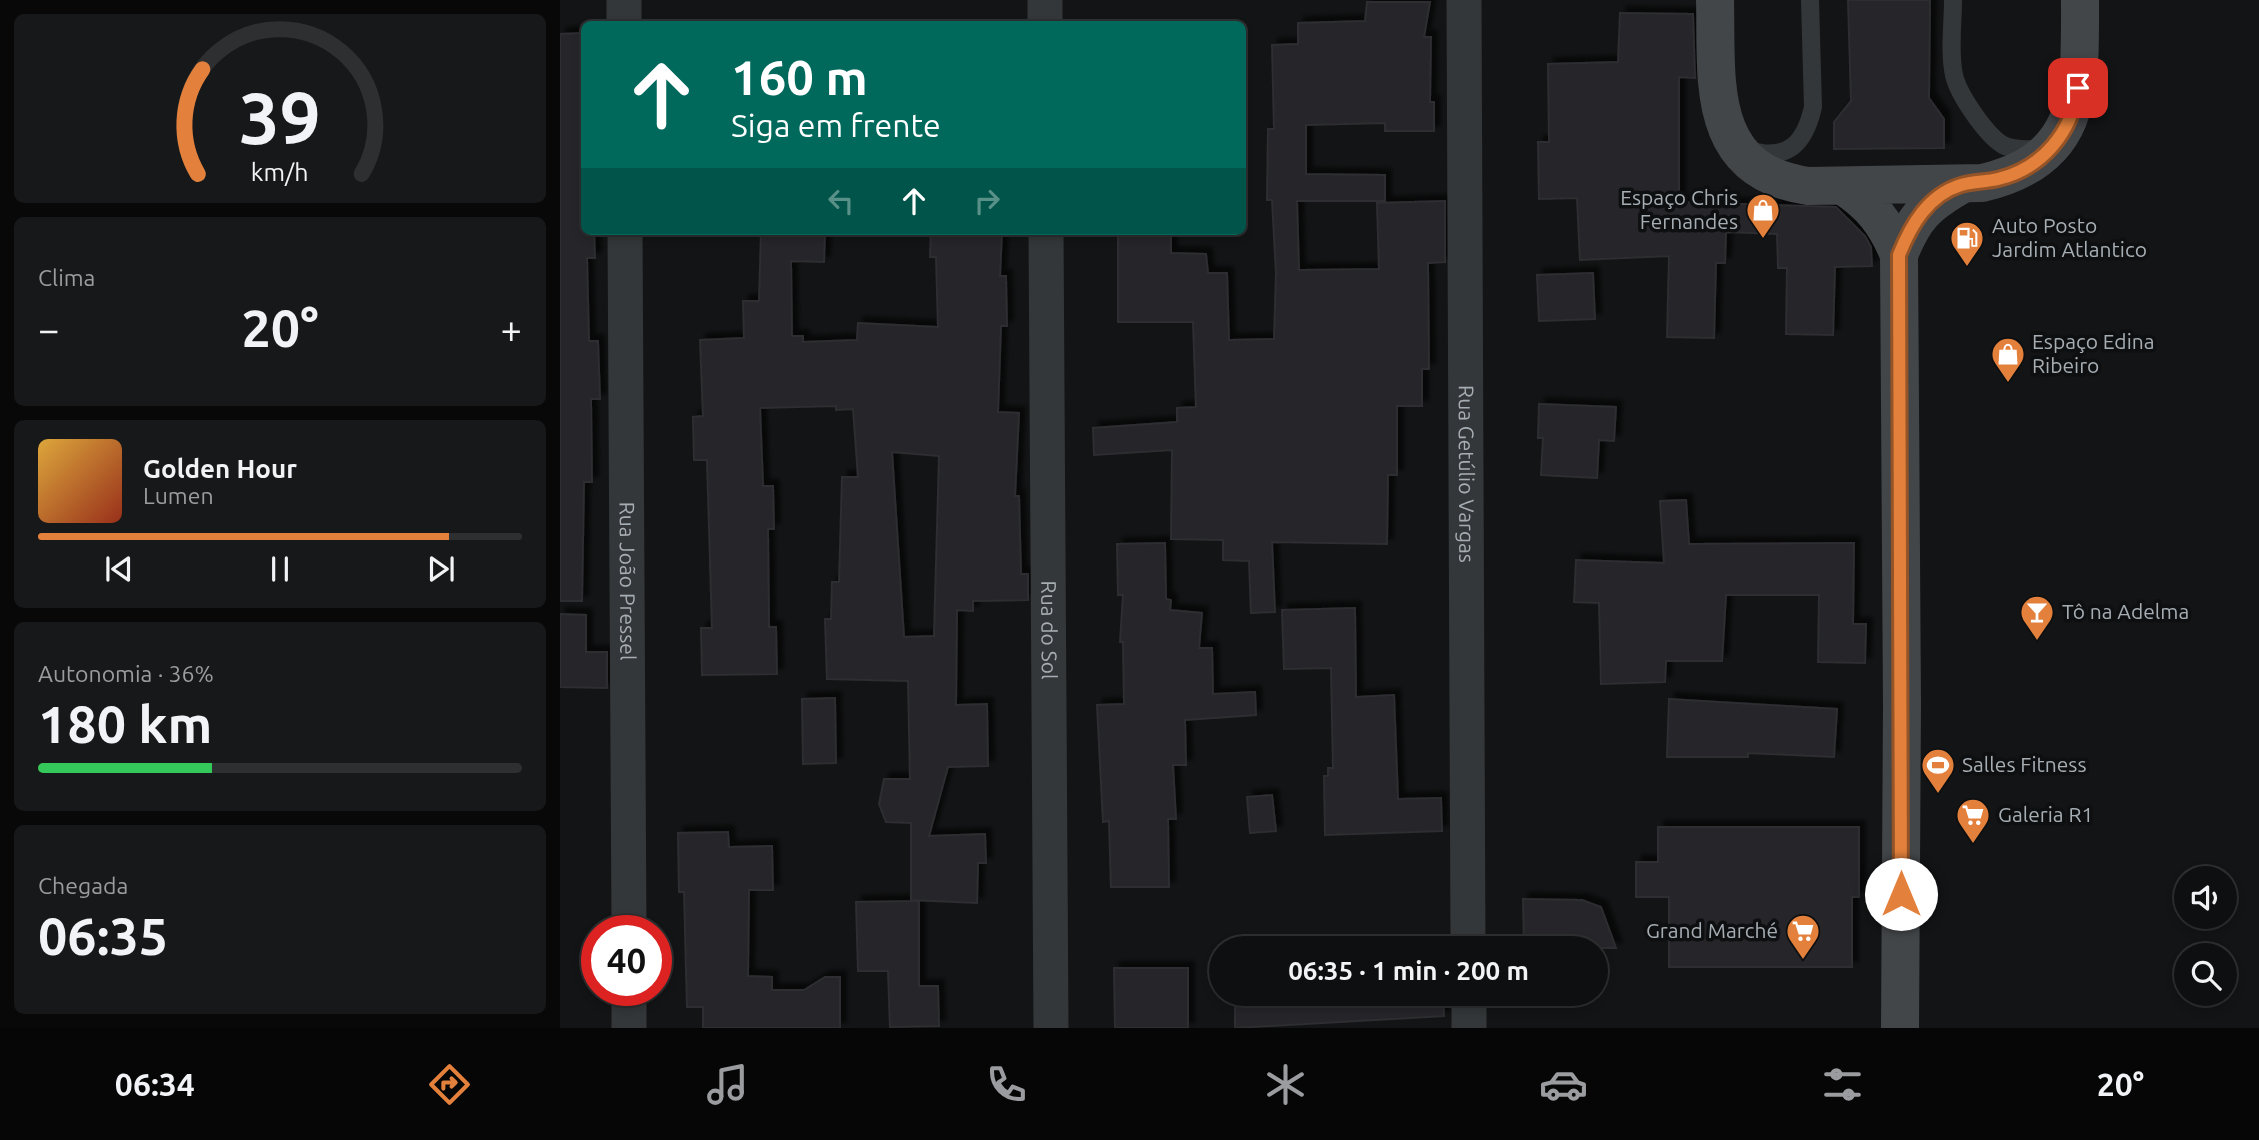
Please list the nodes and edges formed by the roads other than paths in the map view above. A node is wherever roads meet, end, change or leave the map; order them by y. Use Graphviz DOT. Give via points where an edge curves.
graph roads {
  1 [pos="624,0"];
  2 [pos="1045,0"];
  3 [pos="1464,0"];
  4 [pos="1810,0"];
  5 [pos="1953,0"];
  6 [pos="2083,5"];
  7 [pos="1710,6"];
  8 [pos="624,21"];
  9 [pos="1045,21"];
  10 [pos="1736,146"];
  11 [pos="2051,148"];
  12 [pos="1961,185"];
  13 [pos="1843,186"];
  14 [pos="625,235"];
  15 [pos="1046,235"];
  16 [pos="1899,255"];
  17 [pos="629,915"];
  18 [pos="1468,936"];
  19 [pos="629,1006"];
  20 [pos="1469,1006"];
  21 [pos="629,1028"];
  22 [pos="1051,1028"];
  23 [pos="1469,1028"];
  24 [pos="1900,1028"];
  1 -- 8 [label="street"];
  2 -- 9 [label="street"];
  3 -- 18 [label="street, Rua Getúlio Vargas"];
  4 -- 10 [label="lane" via="1813,107 1799,143 1771,153"];
  5 -- 11 [label="lane" via="1954,74 1959,91 2003,145"];
  6 -- 11 [label="street" via="2076,102 2070,121"];
  7 -- 10 [label="street" via="1720,112"];
  10 -- 13 [label="street" via="1774,178 1808,186"];
  11 -- 12 [label="street" via="2037,161 2002,178"];
  12 -- 13 [label="street"];
  12 -- 16 [label="street" via="1920,212"];
  13 -- 16 [label="street" via="1877,212"];
  14 -- 17 [label="street, Rua João Pressel"];
  15 -- 22 [label="street, Rua do Sol"];
  16 -- 24 [label="street"];
  19 -- 21 [label="street"];
  20 -- 23 [label="street"];
}
